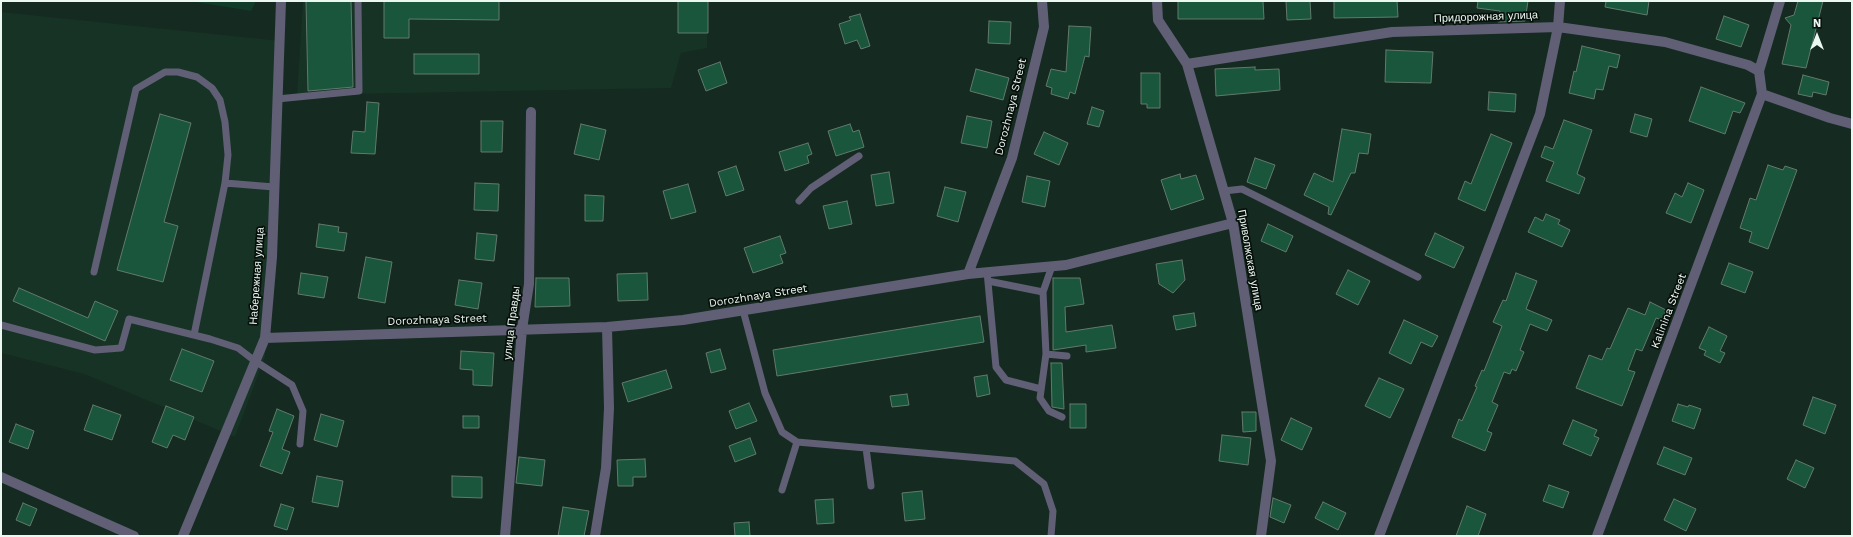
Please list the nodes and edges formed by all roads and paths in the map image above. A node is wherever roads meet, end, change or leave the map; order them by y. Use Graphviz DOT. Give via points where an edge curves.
graph roads {
  1 [pos="281,1"];
  2 [pos="358,1"];
  3 [pos="1042,1"];
  4 [pos="1156,1"];
  5 [pos="1560,1"];
  6 [pos="1780,1"];
  7 [pos="1558,27"];
  8 [pos="1187,64"];
  9 [pos="1759,71"];
  10 [pos="1762,94"];
  11 [pos="277,99"];
  12 [pos="531,112"];
  13 [pos="1852,124"];
  14 [pos="859,156"];
  15 [pos="226,183"];
  16 [pos="274,187"];
  17 [pos="1224,191"];
  18 [pos="799,201"];
  19 [pos="1233,223"];
  20 [pos="1052,266"];
  21 [pos="94,272"];
  22 [pos="968,274"];
  23 [pos="987,277"];
  24 [pos="1418,277"];
  25 [pos="1043,292"];
  26 [pos="744,310"];
  27 [pos="1,325"];
  28 [pos="608,327"];
  29 [pos="522,329"];
  30 [pos="194,335"];
  31 [pos="265,338"];
  32 [pos="1046,354"];
  33 [pos="1068,356"];
  34 [pos="255,361"];
  35 [pos="1041,388"];
  36 [pos="1062,417"];
  37 [pos="797,442"];
  38 [pos="300,444"];
  39 [pos="866,448"];
  40 [pos="1,477"];
  41 [pos="872,486"];
  42 [pos="782,490"];
  43 [pos="134,536"];
  44 [pos="183,536"];
  45 [pos="505,536"];
  46 [pos="595,536"];
  47 [pos="1052,536"];
  48 [pos="1261,536"];
  49 [pos="1380,536"];
  50 [pos="1597,536"];
  1 -- 11 [label="street, Набережная улица"];
  2 -- 11 [label="lane" via="359,91"];
  3 -- 22 [label="street, Dorozhnaya Street" via="1044,27 1012,158"];
  4 -- 8 [label="street, Приволжская улица" via="1158,20"];
  5 -- 7 [label="street"];
  6 -- 9 [label="street"];
  7 -- 8 [label="street, Придорожная улица" via="1392,32"];
  7 -- 9 [label="street, Придорожная улица" via="1665,42 1748,65"];
  7 -- 49 [label="street" via="1540,114"];
  8 -- 17 [label="street, Приволжская улица"];
  9 -- 10 [label="street"];
  10 -- 13 [label="street"];
  10 -- 50 [label="street, Kalinina Street"];
  11 -- 16 [label="street, Набережная улица"];
  12 -- 29 [label="street, улица Правды" via="529,284"];
  14 -- 18 [label="lane" via="811,188"];
  15 -- 16 [label="lane"];
  15 -- 21 [label="lane" via="226,122 220,100 212,88 197,77 178,72 165,72 136,89"];
  15 -- 30 [label="lane"];
  16 -- 31 [label="street, Набережная улица" via="272,257"];
  17 -- 19 [label="street, Приволжская улица"];
  17 -- 24 [label="lane" via="1242,189"];
  19 -- 20 [label="street" via="1066,265"];
  19 -- 48 [label="street, Приволжская улица" via="1271,461"];
  20 -- 23 [label="street"];
  20 -- 25 [label="lane"];
  22 -- 23 [label="street"];
  22 -- 26 [label="street, Dorozhnaya Street"];
  23 -- 25 [label="lane"];
  23 -- 35 [label="lane" via="996,367 1006,380"];
  25 -- 32 [label="lane"];
  26 -- 28 [label="street, Dorozhnaya Street" via="683,320"];
  26 -- 37 [label="lane" via="766,393 782,432"];
  27 -- 30 [label="lane" via="95,350 121,348 129,320"];
  28 -- 29 [label="street, Dorozhnaya Street"];
  28 -- 46 [label="street" via="609,408 606,468"];
  29 -- 31 [label="street, Dorozhnaya Street"];
  29 -- 45 [label="street, улица Правды"];
  30 -- 34 [label="lane" via="238,348"];
  31 -- 34 [label="street, Набережная улица"];
  32 -- 33 [label="lane"];
  32 -- 35 [label="lane"];
  34 -- 38 [label="lane" via="292,385 303,411"];
  34 -- 44 [label="street, Набережная улица"];
  35 -- 36 [label="lane" via="1040,398 1049,411"];
  37 -- 39 [label="lane"];
  37 -- 42 [label="lane"];
  39 -- 41 [label="lane"];
  39 -- 47 [label="lane" via="1015,461 1044,484 1053,511"];
  40 -- 43 [label="street"];
}
